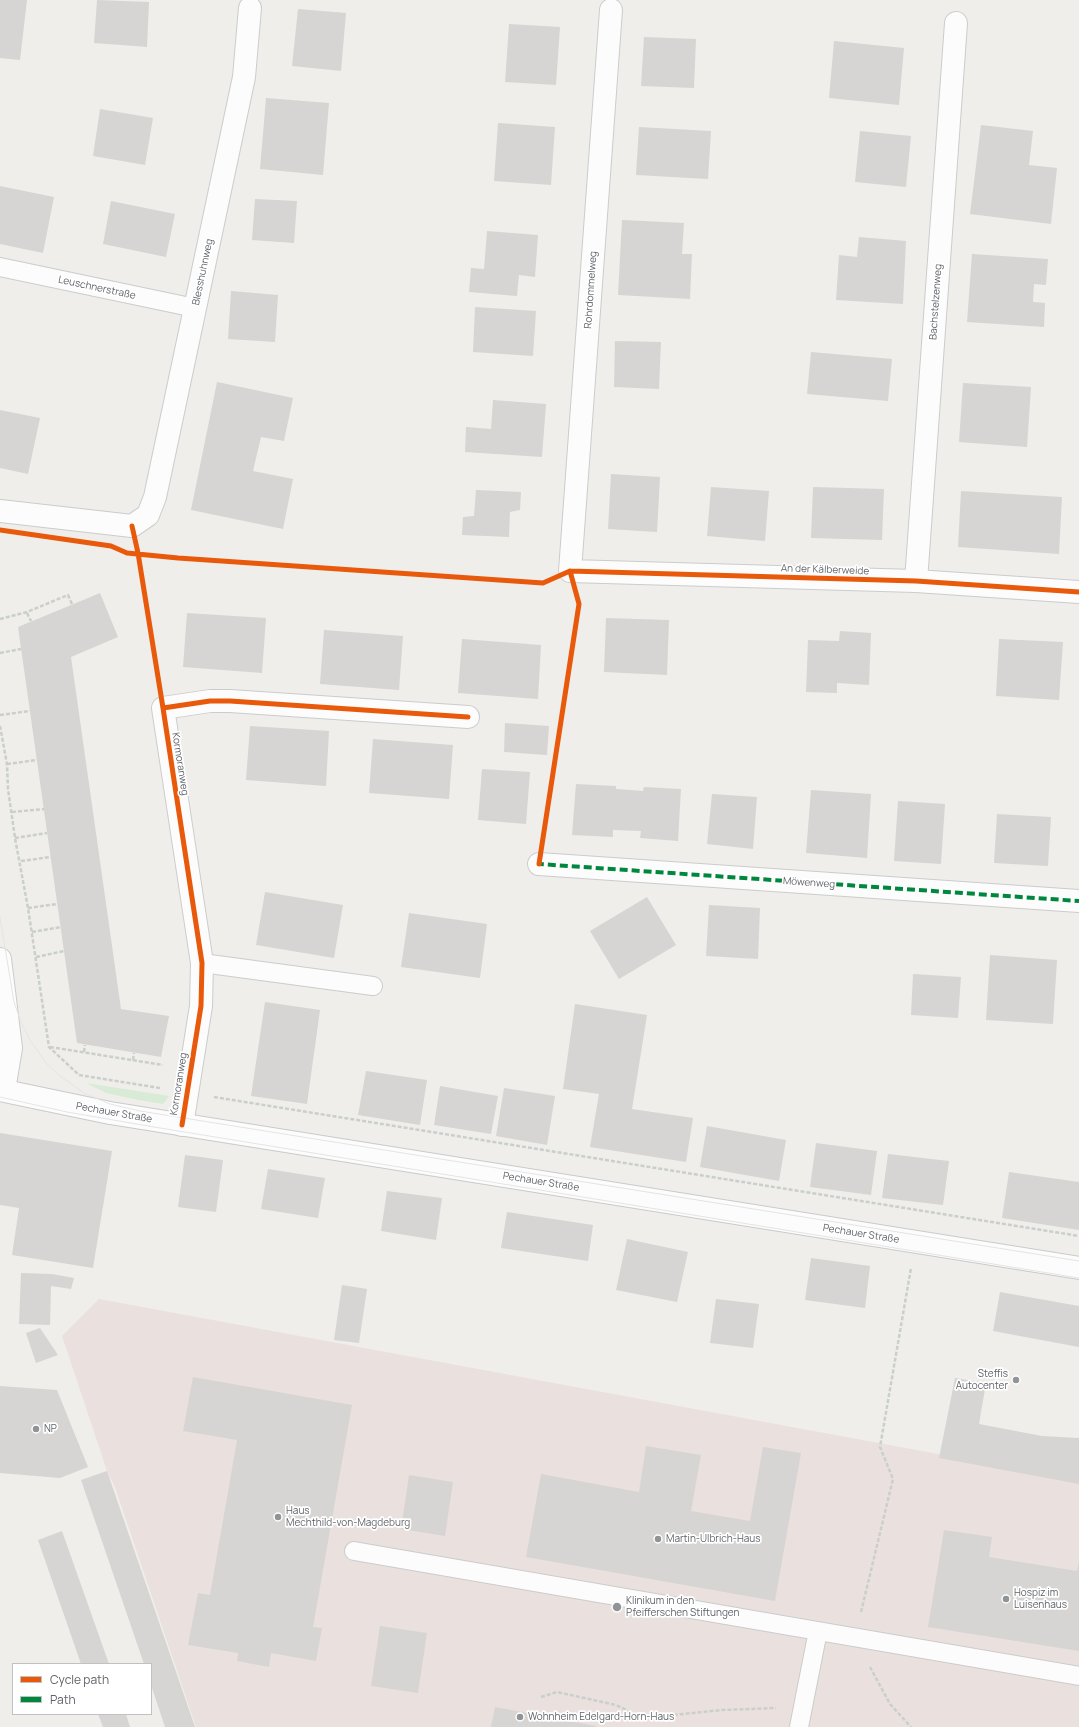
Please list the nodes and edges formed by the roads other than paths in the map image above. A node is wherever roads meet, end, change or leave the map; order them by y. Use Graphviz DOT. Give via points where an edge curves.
graph roads {
  1 [pos="250,8"];
  2 [pos="611,10"];
  3 [pos="956,23"];
  4 [pos="0,267"];
  5 [pos="195,308"];
  6 [pos="0,511"];
  7 [pos="570,571"];
  8 [pos="916,581"];
  9 [pos="1079,592"];
  10 [pos="468,717"];
  11 [pos="539,864"];
  12 [pos="1079,901"];
  13 [pos="0,959"];
  14 [pos="202,963"];
  15 [pos="373,986"];
  16 [pos="2,1090"];
  17 [pos="182,1125"];
  18 [pos="1079,1268"];
  19 [pos="354,1551"];
  20 [pos="818,1631"];
  21 [pos="1079,1676"];
  22 [pos="799,1727"];
  1 -- 5 [label="street, Blesshuhnweg" via="244,77"];
  2 -- 7 [label="street, Rohrdommelweg"];
  3 -- 8 [label="street, Bachstelzenweg"];
  4 -- 5 [label="lane, Leuschnerstraße"];
  5 -- 6 [label="street, Blesshuhnweg" via="155,498 148,515 132,526"];
  7 -- 8 [label="street, An der Kälberweide"];
  8 -- 9 [label="street, An der Kälberweide"];
  10 -- 14 [label="street, Kormoranweg" via="230,701 210,701 163,708"];
  11 -- 12 [label="street, Möwenweg"];
  13 -- 16 [label="street" via="11,1048"];
  14 -- 15 [label="lane"];
  14 -- 17 [label="street, Kormoranweg" via="201,1006"];
  16 -- 17 [label="street, Pechauer Straße" via="65,1105"];
  17 -- 18 [label="street, Pechauer Straße"];
  19 -- 20 [label="lane"];
  20 -- 21 [label="lane"];
  20 -- 22 [label="lane"];
}
